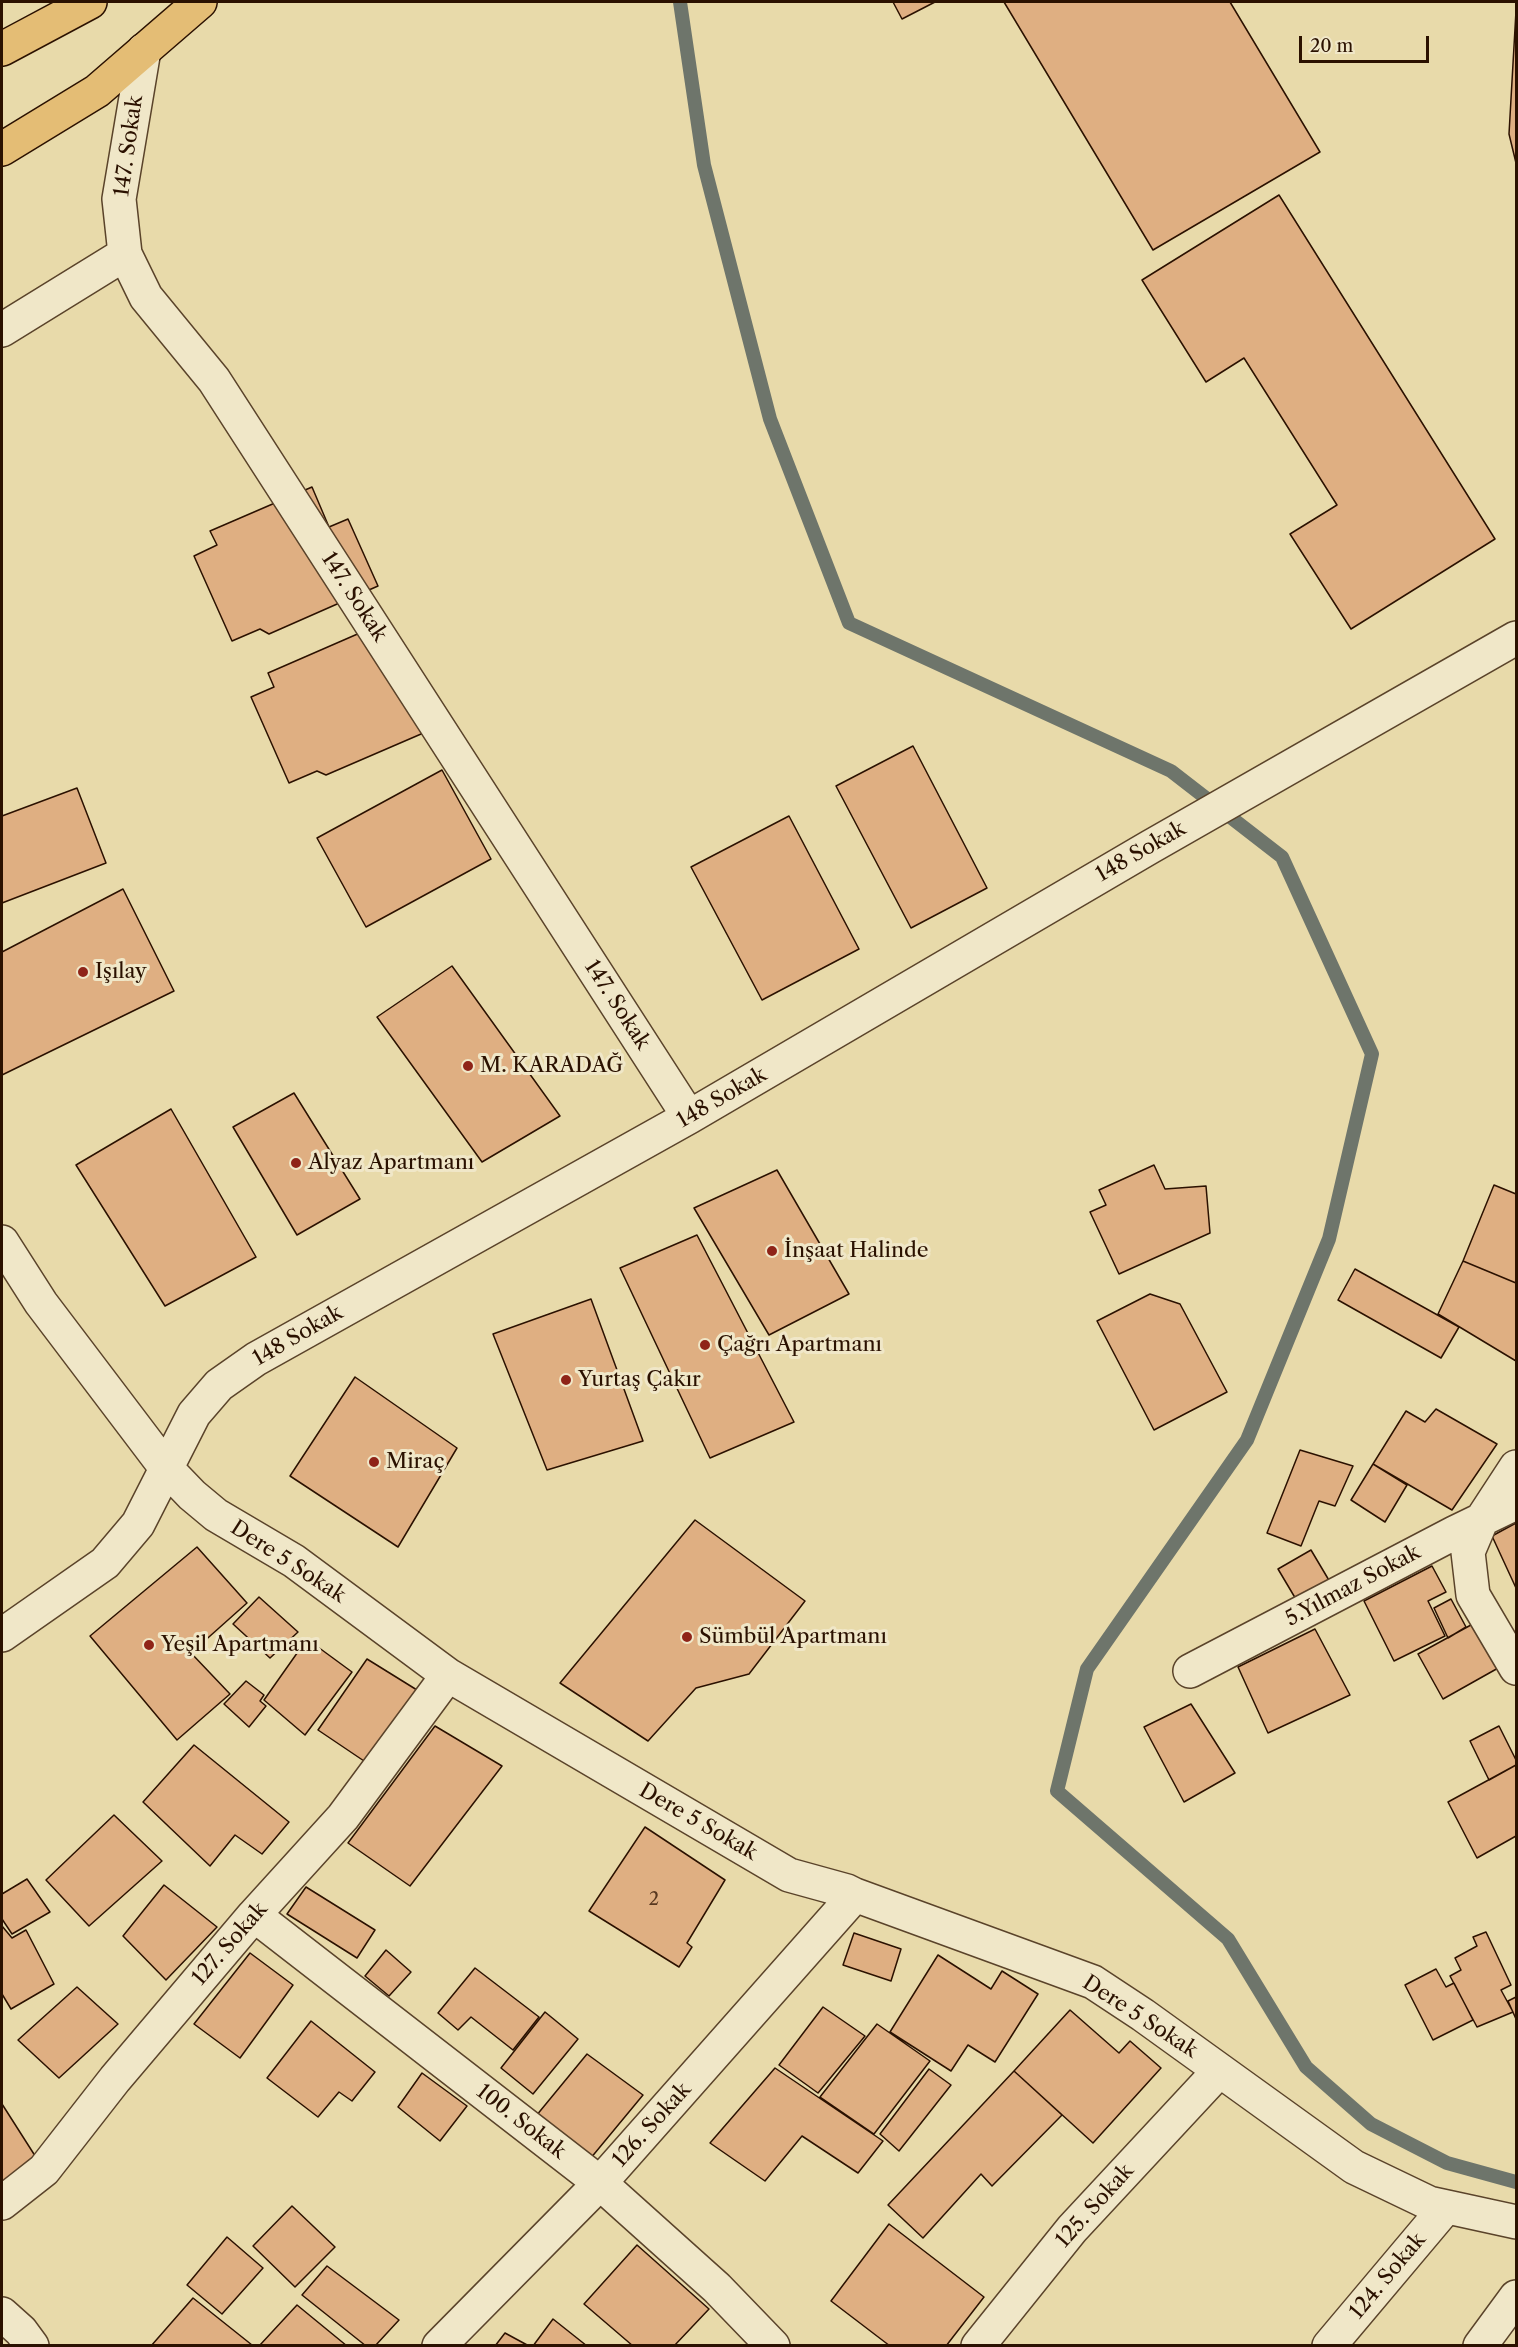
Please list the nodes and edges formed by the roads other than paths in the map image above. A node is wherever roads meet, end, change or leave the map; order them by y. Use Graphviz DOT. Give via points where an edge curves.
graph roads {
  1 [pos="90,2"];
  2 [pos="200,2"];
  3 [pos="2,49"];
  4 [pos="144,50"];
  5 [pos="2,149"];
  6 [pos="125,254"];
  7 [pos="2,330"];
  8 [pos="1516,638"];
  9 [pos="689,1117"];
  10 [pos="2,1242"];
  11 [pos="1516,1467"];
  12 [pos="166,1468"];
  13 [pos="1516,1503"];
  14 [pos="1482,1519"];
  15 [pos="2,1635"];
  16 [pos="1516,1668"];
  17 [pos="1190,1671"];
  18 [pos="448,1675"];
  19 [pos="855,1895"];
  20 [pos="254,1915"];
  21 [pos="1219,2071"];
  22 [pos="600,2183"];
  23 [pos="2,2203"];
  24 [pos="1446,2207"];
  25 [pos="1516,2222"];
  26 [pos="1516,2298"];
  27 [pos="2,2314"];
  28 [pos="33,2346"];
  29 [pos="439,2346"];
  30 [pos="773,2346"];
  31 [pos="978,2346"];
  32 [pos="1329,2346"];
  33 [pos="1480,2346"];
  1 -- 3 [label="highway"];
  2 -- 4 [label="highway"];
  4 -- 5 [label="highway" via="96,91"];
  4 -- 6 [label="street, 147. Sokak" via="119,199"];
  6 -- 7 [label="street"];
  6 -- 9 [label="street, 147. Sokak" via="146,297 214,380"];
  8 -- 9 [label="street, 148 Sokak"];
  9 -- 12 [label="street, 148 Sokak" via="256,1359 219,1385 194,1414"];
  10 -- 12 [label="street, Dere 5 Sokak" via="41,1303"];
  11 -- 14 [label="street"];
  12 -- 15 [label="street, 148 Sokak" via="138,1524 105,1563"];
  12 -- 18 [label="street, Dere 5 Sokak" via="216,1515 294,1561"];
  13 -- 14 [label="street, 5.Yılmaz Sokak"];
  14 -- 16 [label="street" via="1468,1552 1473,1595"];
  14 -- 17 [label="street, 5.Yılmaz Sokak"];
  18 -- 19 [label="street, Dere 5 Sokak" via="789,1875"];
  18 -- 20 [label="street, 127. Sokak" via="343,1817"];
  19 -- 21 [label="street, Dere 5 Sokak" via="1093,1982"];
  19 -- 22 [label="street, 126. Sokak"];
  20 -- 22 [label="street, 100. Sokak"];
  20 -- 23 [label="street, 127. Sokak" via="44,2170"];
  21 -- 24 [label="street, Dere 5 Sokak" via="1354,2167 1429,2203"];
  21 -- 31 [label="street, 125. Sokak" via="1072,2229"];
  22 -- 29 [label="street, 126. Sokak"];
  22 -- 30 [label="street, 100. Sokak" via="717,2288"];
  24 -- 25 [label="street, Dere 5 Sokak"];
  24 -- 32 [label="street, 124. Sokak"];
  26 -- 33 [label="street"];
  27 -- 28 [label="street"];
}
